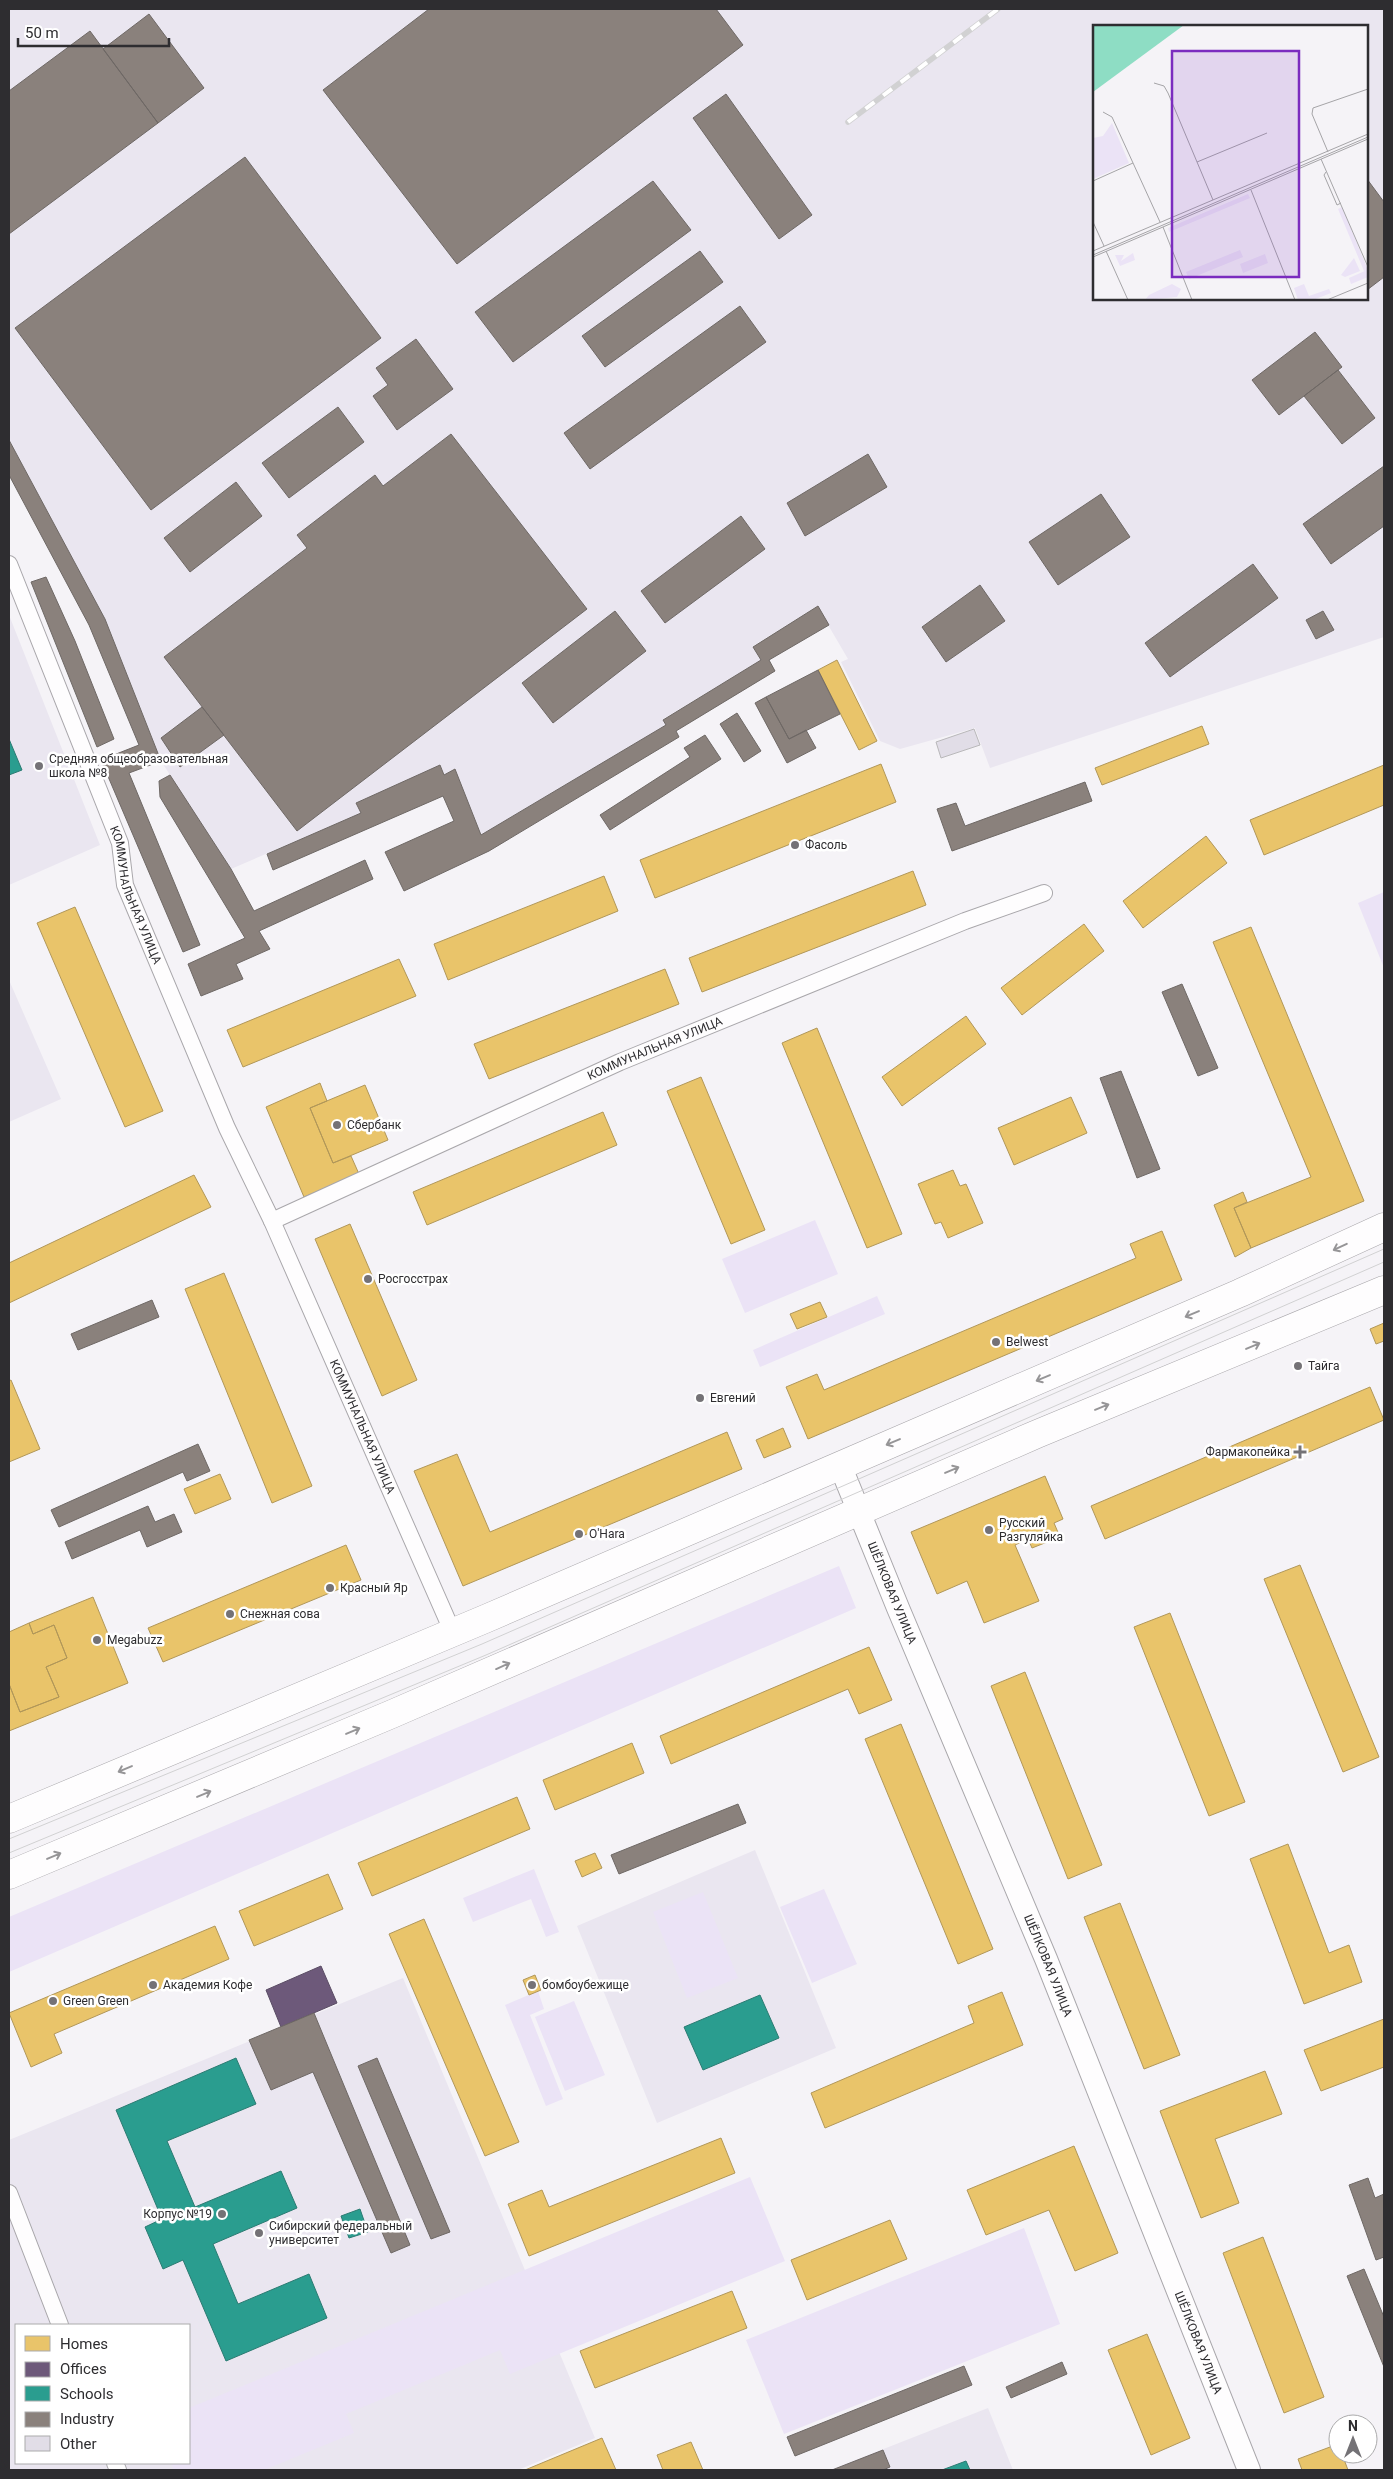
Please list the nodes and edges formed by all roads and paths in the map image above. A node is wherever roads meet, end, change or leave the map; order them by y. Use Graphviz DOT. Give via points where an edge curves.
graph roads {
  1 [pos="9,564"];
  2 [pos="1044,893"];
  3 [pos="272,1221"];
  4 [pos="1384,1227"];
  5 [pos="1384,1290"];
  6 [pos="840,1465"];
  7 [pos="859,1510"];
  8 [pos="453,1632"];
  9 [pos="9,1818"];
  10 [pos="9,1875"];
  11 [pos="9,2193"];
  12 [pos="60,2324"];
  13 [pos="1249,2470"];
  1 -- 3 [label="street, КОММУНАЛЬНАЯ УЛИЦА" via="120,843 125,885 227,1128"];
  2 -- 3 [label="street, КОММУНАЛЬНАЯ УЛИЦА" via="966,921 620,1062"];
  3 -- 8 [label="street, КОММУНАЛЬНАЯ УЛИЦА"];
  4 -- 6 [label="highway, one-way" via="1240,1294"];
  7 -- 5 [label="highway, one-way"];
  6 -- 7 [label="street, ШЁЛКОВАЯ УЛИЦА"];
  6 -- 8 [label="highway"];
  10 -- 7 [label="highway, one-way" via="392,1714"];
  7 -- 13 [label="street, ШЁЛКОВАЯ УЛИЦА" via="1046,1959"];
  8 -- 9 [label="highway, one-way"];
  11 -- 12 [label="street"];
}
